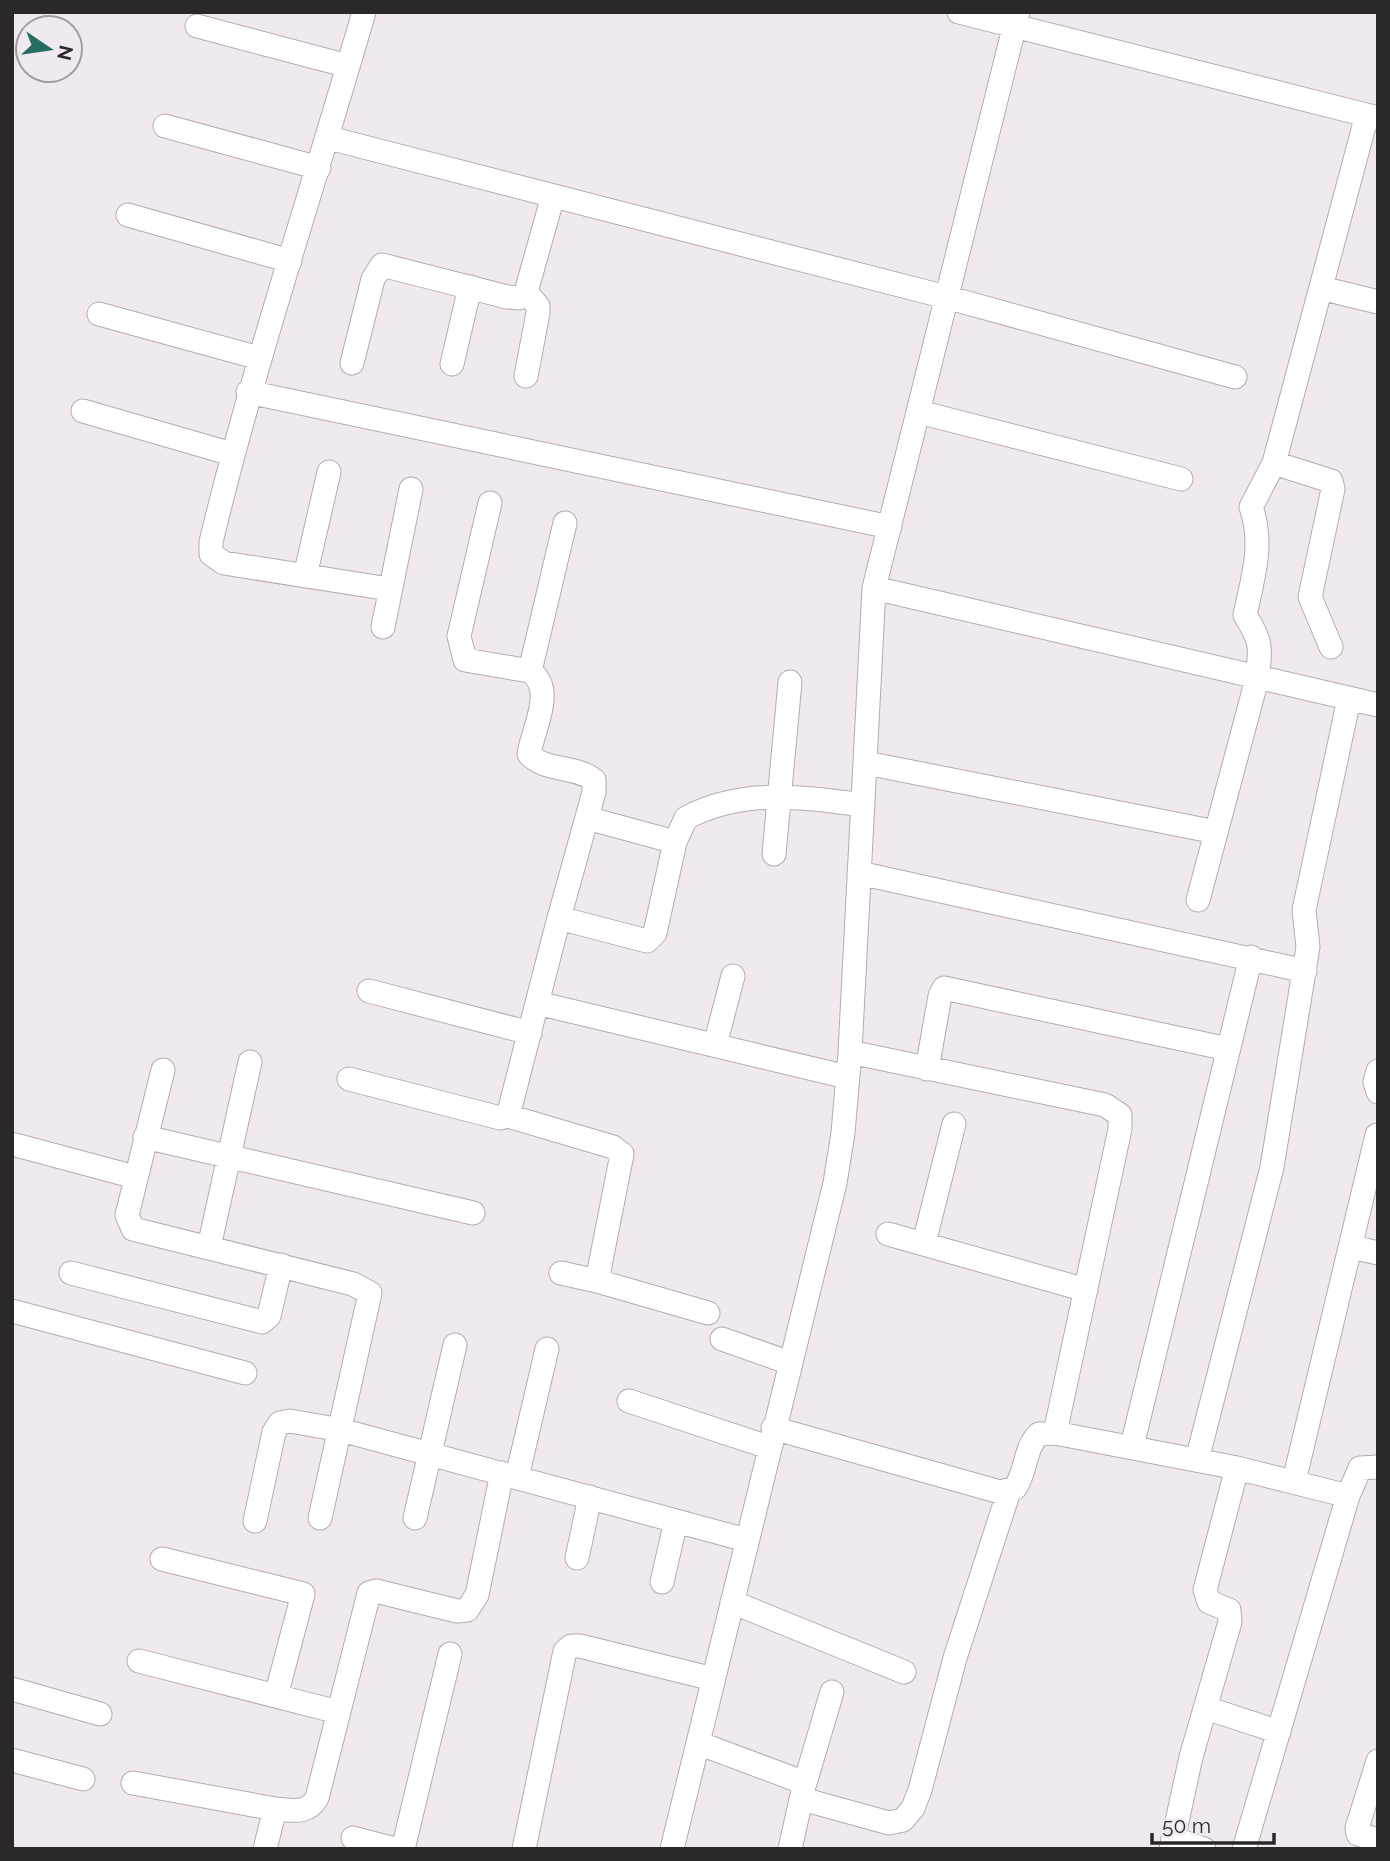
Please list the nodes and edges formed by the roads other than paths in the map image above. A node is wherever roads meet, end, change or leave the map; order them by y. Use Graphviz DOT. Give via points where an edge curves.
graph roads {
  1 [pos="364,12"];
  2 [pos="959,12"];
  3 [pos="1016,19"];
  4 [pos="197,26"];
  5 [pos="348,66"];
  6 [pos="1372,116"];
  7 [pos="165,126"];
  8 [pos="329,138"];
  9 [pos="319,168"];
  10 [pos="553,195"];
  11 [pos="128,215"];
  12 [pos="290,261"];
  13 [pos="470,287"];
  14 [pos="1321,288"];
  15 [pos="526,292"];
  16 [pos="946,297"];
  17 [pos="1378,302"];
  18 [pos="99,314"];
  19 [pos="259,358"];
  20 [pos="352,363"];
  21 [pos="452,364"];
  22 [pos="526,376"];
  23 [pos="1235,377"];
  24 [pos="248,392"];
  25 [pos="83,411"];
  26 [pos="919,411"];
  27 [pos="232,454"];
  28 [pos="1274,463"];
  29 [pos="329,472"];
  30 [pos="1181,479"];
  31 [pos="411,489"];
  32 [pos="490,503"];
  33 [pos="565,523"];
  34 [pos="890,527"];
  35 [pos="305,576"];
  36 [pos="874,588"];
  37 [pos="389,589"];
  38 [pos="383,627"];
  39 [pos="1331,646"];
  40 [pos="530,671"];
  41 [pos="1257,678"];
  42 [pos="790,682"];
  43 [pos="1349,699"];
  44 [pos="1378,705"];
  45 [pos="866,763"];
  46 [pos="780,795"];
  47 [pos="863,805"];
  48 [pos="587,818"];
  49 [pos="1216,832"];
  50 [pos="675,842"];
  51 [pos="774,854"];
  52 [pos="859,873"];
  53 [pos="1198,900"];
  54 [pos="559,918"];
  55 [pos="1251,957"];
  56 [pos="1305,971"];
  57 [pos="733,976"];
  58 [pos="369,990"];
  59 [pos="537,1003"];
  60 [pos="530,1033"];
  61 [pos="715,1045"];
  62 [pos="1228,1049"];
  63 [pos="849,1052"];
  64 [pos="250,1062"];
  65 [pos="927,1069"];
  66 [pos="163,1070"];
  67 [pos="1378,1071"];
  68 [pos="847,1077"];
  69 [pos="349,1079"];
  70 [pos="1378,1092"];
  71 [pos="508,1116"];
  72 [pos="954,1124"];
  73 [pos="1377,1135"];
  74 [pos="145,1137"];
  75 [pos="12,1144"];
  76 [pos="230,1157"];
  77 [pos="135,1177"];
  78 [pos="1374,1178"];
  79 [pos="473,1213"];
  80 [pos="888,1234"];
  81 [pos="924,1243"];
  82 [pos="209,1247"];
  83 [pos="1352,1247"];
  84 [pos="1378,1253"];
  85 [pos="281,1265"];
  86 [pos="71,1273"];
  87 [pos="561,1273"];
  88 [pos="597,1282"];
  89 [pos="1086,1290"];
  90 [pos="12,1311"];
  91 [pos="708,1313"];
  92 [pos="722,1339"];
  93 [pos="455,1345"];
  94 [pos="547,1349"];
  95 [pos="790,1363"];
  96 [pos="245,1373"];
  97 [pos="629,1401"];
  98 [pos="341,1430"];
  99 [pos="1055,1433"];
  100 [pos="771,1438"];
  101 [pos="1132,1446"];
  102 [pos="430,1455"];
  103 [pos="1198,1460"];
  104 [pos="1378,1467"];
  105 [pos="1237,1468"];
  106 [pos="509,1475"];
  107 [pos="1294,1481"];
  108 [pos="1009,1492"];
  109 [pos="1348,1496"];
  110 [pos="590,1497"];
  111 [pos="320,1518"];
  112 [pos="415,1518"];
  113 [pos="254,1521"];
  114 [pos="676,1521"];
  115 [pos="746,1540"];
  116 [pos="577,1558"];
  117 [pos="162,1559"];
  118 [pos="662,1582"];
  119 [pos="732,1602"];
  120 [pos="450,1654"];
  121 [pos="139,1661"];
  122 [pos="904,1672"];
  123 [pos="713,1679"];
  124 [pos="12,1689"];
  125 [pos="832,1692"];
  126 [pos="276,1696"];
  127 [pos="1206,1708"];
  128 [pos="338,1712"];
  129 [pos="100,1714"];
  130 [pos="1279,1732"];
  131 [pos="698,1743"];
  132 [pos="1377,1759"];
  133 [pos="12,1760"];
  134 [pos="83,1779"];
  135 [pos="133,1783"];
  136 [pos="804,1791"];
  137 [pos="275,1809"];
  138 [pos="354,1838"];
  139 [pos="1378,1840"];
  140 [pos="1172,1843"];
  141 [pos="265,1849"];
  142 [pos="395,1849"];
  143 [pos="403,1849"];
  144 [pos="524,1849"];
  145 [pos="672,1849"];
  146 [pos="790,1849"];
  147 [pos="1204,1849"];
  148 [pos="1244,1849"];
  1 -- 5 [label="street"];
  2 -- 3 [label="street"];
  3 -- 6 [label="street"];
  3 -- 16 [label="street"];
  4 -- 5 [label="street"];
  5 -- 8 [label="street"];
  6 -- 14 [label="street"];
  7 -- 9 [label="street"];
  8 -- 9 [label="street"];
  8 -- 10 [label="street"];
  9 -- 12 [label="street"];
  10 -- 15 [label="street"];
  10 -- 16 [label="street"];
  11 -- 12 [label="street"];
  12 -- 19 [label="street"];
  13 -- 15 [label="street" via="519,298"];
  13 -- 20 [label="street" via="382,265 373,279"];
  13 -- 21 [label="street"];
  14 -- 17 [label="street"];
  14 -- 28 [label="street"];
  15 -- 22 [label="street" via="538,306"];
  16 -- 23 [label="street"];
  16 -- 26 [label="street"];
  18 -- 19 [label="street"];
  19 -- 24 [label="street"];
  24 -- 27 [label="street"];
  24 -- 34 [label="street"];
  25 -- 27 [label="street"];
  26 -- 30 [label="street"];
  26 -- 34 [label="street"];
  27 -- 35 [label="street" via="211,554 224,563"];
  28 -- 39 [label="street" via="1331,481 1310,597"];
  28 -- 41 [label="street" via="1251,507 1259,528 1245,615 1261,647"];
  29 -- 35 [label="street"];
  31 -- 37 [label="street"];
  32 -- 40 [label="street" via="459,636 462,650 465,660"];
  33 -- 40 [label="street"];
  34 -- 36 [label="street"];
  35 -- 37 [label="street"];
  36 -- 41 [label="street"];
  36 -- 45 [label="street"];
  37 -- 38 [label="street"];
  40 -- 48 [label="street" via="543,686 529,754 536,762 594,780"];
  41 -- 43 [label="street"];
  41 -- 49 [label="street"];
  42 -- 46 [label="street"];
  43 -- 44 [label="street"];
  43 -- 56 [label="street" via="1304,910"];
  45 -- 47 [label="street"];
  45 -- 49 [label="street"];
  46 -- 47 [label="street"];
  46 -- 50 [label="street" via="696,812 686,818"];
  46 -- 51 [label="street"];
  47 -- 52 [label="street"];
  48 -- 50 [label="street"];
  48 -- 54 [label="street"];
  49 -- 53 [label="street"];
  50 -- 54 [label="street" via="651,938 643,941"];
  52 -- 55 [label="street"];
  52 -- 63 [label="street"];
  54 -- 59 [label="street"];
  55 -- 56 [label="street"];
  55 -- 62 [label="street"];
  56 -- 103 [label="street" via="1272,1167"];
  57 -- 61 [label="street"];
  58 -- 60 [label="street"];
  59 -- 60 [label="street"];
  59 -- 61 [label="street"];
  60 -- 71 [label="street"];
  61 -- 68 [label="street"];
  62 -- 65 [label="street" via="944,988"];
  62 -- 101 [label="street"];
  63 -- 65 [label="street"];
  63 -- 68 [label="street"];
  64 -- 76 [label="street"];
  65 -- 89 [label="street" via="1105,1105 1120,1115"];
  66 -- 74 [label="street"];
  67 -- 70 [label="street"];
  68 -- 95 [label="street" via="835,1183"];
  69 -- 71 [label="street" via="500,1118"];
  71 -- 88 [label="street" via="613,1147 622,1154"];
  72 -- 81 [label="street"];
  73 -- 78 [label="street"];
  74 -- 76 [label="street"];
  74 -- 77 [label="street"];
  75 -- 77 [label="street"];
  76 -- 79 [label="street"];
  76 -- 82 [label="street"];
  77 -- 82 [label="street" via="127,1215 133,1229"];
  78 -- 83 [label="street"];
  80 -- 81 [label="street"];
  81 -- 89 [label="street"];
  82 -- 85 [label="street"];
  83 -- 84 [label="street"];
  83 -- 107 [label="street"];
  85 -- 86 [label="street" via="268,1316 262,1322"];
  85 -- 98 [label="street" via="370,1293"];
  87 -- 88 [label="street"];
  88 -- 91 [label="street"];
  89 -- 99 [label="street"];
  90 -- 96 [label="street"];
  92 -- 95 [label="street"];
  93 -- 102 [label="street"];
  94 -- 106 [label="street"];
  95 -- 100 [label="street"];
  97 -- 100 [label="street"];
  98 -- 102 [label="street"];
  98 -- 111 [label="street"];
  98 -- 113 [label="street" via="280,1423"];
  99 -- 101 [label="street"];
  99 -- 108 [label="street" via="1039,1434 1031,1441 1020,1481"];
  100 -- 108 [label="street"];
  100 -- 115 [label="street"];
  101 -- 103 [label="street"];
  102 -- 106 [label="street"];
  102 -- 112 [label="street"];
  103 -- 105 [label="street"];
  104 -- 109 [label="street" via="1360,1468"];
  105 -- 107 [label="street"];
  105 -- 127 [label="street" via="1205,1590 1209,1602 1231,1615"];
  106 -- 110 [label="street"];
  106 -- 128 [label="street" via="472,1605 457,1611 369,1593"];
  107 -- 109 [label="street"];
  108 -- 136 [label="street" via="913,1808 903,1820 889,1823"];
  109 -- 130 [label="street"];
  110 -- 114 [label="street"];
  110 -- 116 [label="street"];
  114 -- 115 [label="street"];
  114 -- 118 [label="street"];
  115 -- 119 [label="street"];
  117 -- 126 [label="street" via="303,1594"];
  119 -- 122 [label="street"];
  119 -- 123 [label="street"];
  120 -- 143 [label="street"];
  121 -- 126 [label="street"];
  123 -- 131 [label="street"];
  123 -- 144 [label="street" via="580,1646 565,1651"];
  124 -- 129 [label="street"];
  125 -- 136 [label="street"];
  126 -- 128 [label="street"];
  127 -- 130 [label="street"];
  127 -- 140 [label="street"];
  128 -- 137 [label="street" via="312,1806 301,1811"];
  130 -- 148 [label="street"];
  131 -- 136 [label="street"];
  131 -- 145 [label="street"];
  132 -- 139 [label="street" via="1357,1828 1358,1834"];
  133 -- 134 [label="street"];
  135 -- 137 [label="street"];
  136 -- 146 [label="street"];
  137 -- 141 [label="street"];
  138 -- 142 [label="street"];
  140 -- 147 [label="street"];
}
